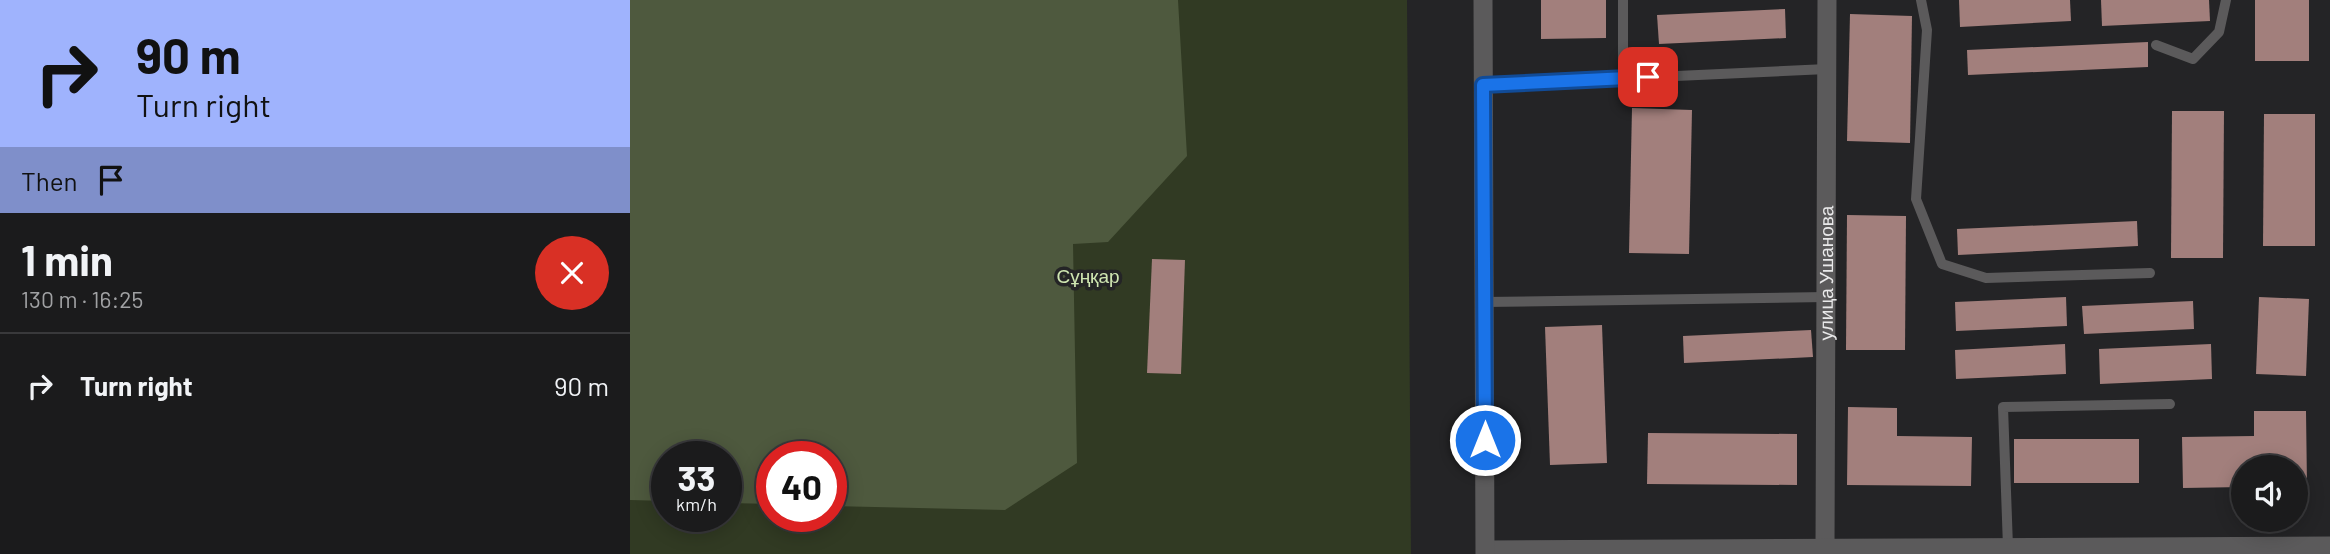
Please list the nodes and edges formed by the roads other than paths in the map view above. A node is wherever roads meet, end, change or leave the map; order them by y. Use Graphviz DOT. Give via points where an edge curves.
graph roads {
  1 [pos="1483,0"];
  2 [pos="1623,0"];
  3 [pos="1827,0"];
  4 [pos="1921,0"];
  5 [pos="2226,0"];
  6 [pos="2155,45"];
  7 [pos="1827,69"];
  8 [pos="1623,79"];
  9 [pos="1483,85"];
  10 [pos="2150,273"];
  11 [pos="1826,297"];
  12 [pos="1484,302"];
  13 [pos="2169,404"];
  14 [pos="2330,546"];
  15 [pos="2008,547"];
  16 [pos="1825,548"];
  17 [pos="2116,550"];
  18 [pos="1485,552"];
  1 -- 9 [label="street"];
  2 -- 8 [label="lane"];
  3 -- 7 [label="street, улица Ушанова"];
  4 -- 10 [label="lane" via="1927,30 1916,200 1942,264 1986,278"];
  5 -- 6 [label="lane" via="2218,32 2193,59"];
  7 -- 8 [label="lane"];
  7 -- 11 [label="street, улица Ушанова"];
  8 -- 9 [label="lane"];
  9 -- 12 [label="street"];
  11 -- 12 [label="lane"];
  11 -- 16 [label="street, улица Ушанова"];
  12 -- 18 [label="street"];
  13 -- 15 [label="lane" via="2003,407"];
  14 -- 17 [label="street"];
  15 -- 16 [label="street"];
  15 -- 17 [label="street"];
  16 -- 18 [label="street"];
}
